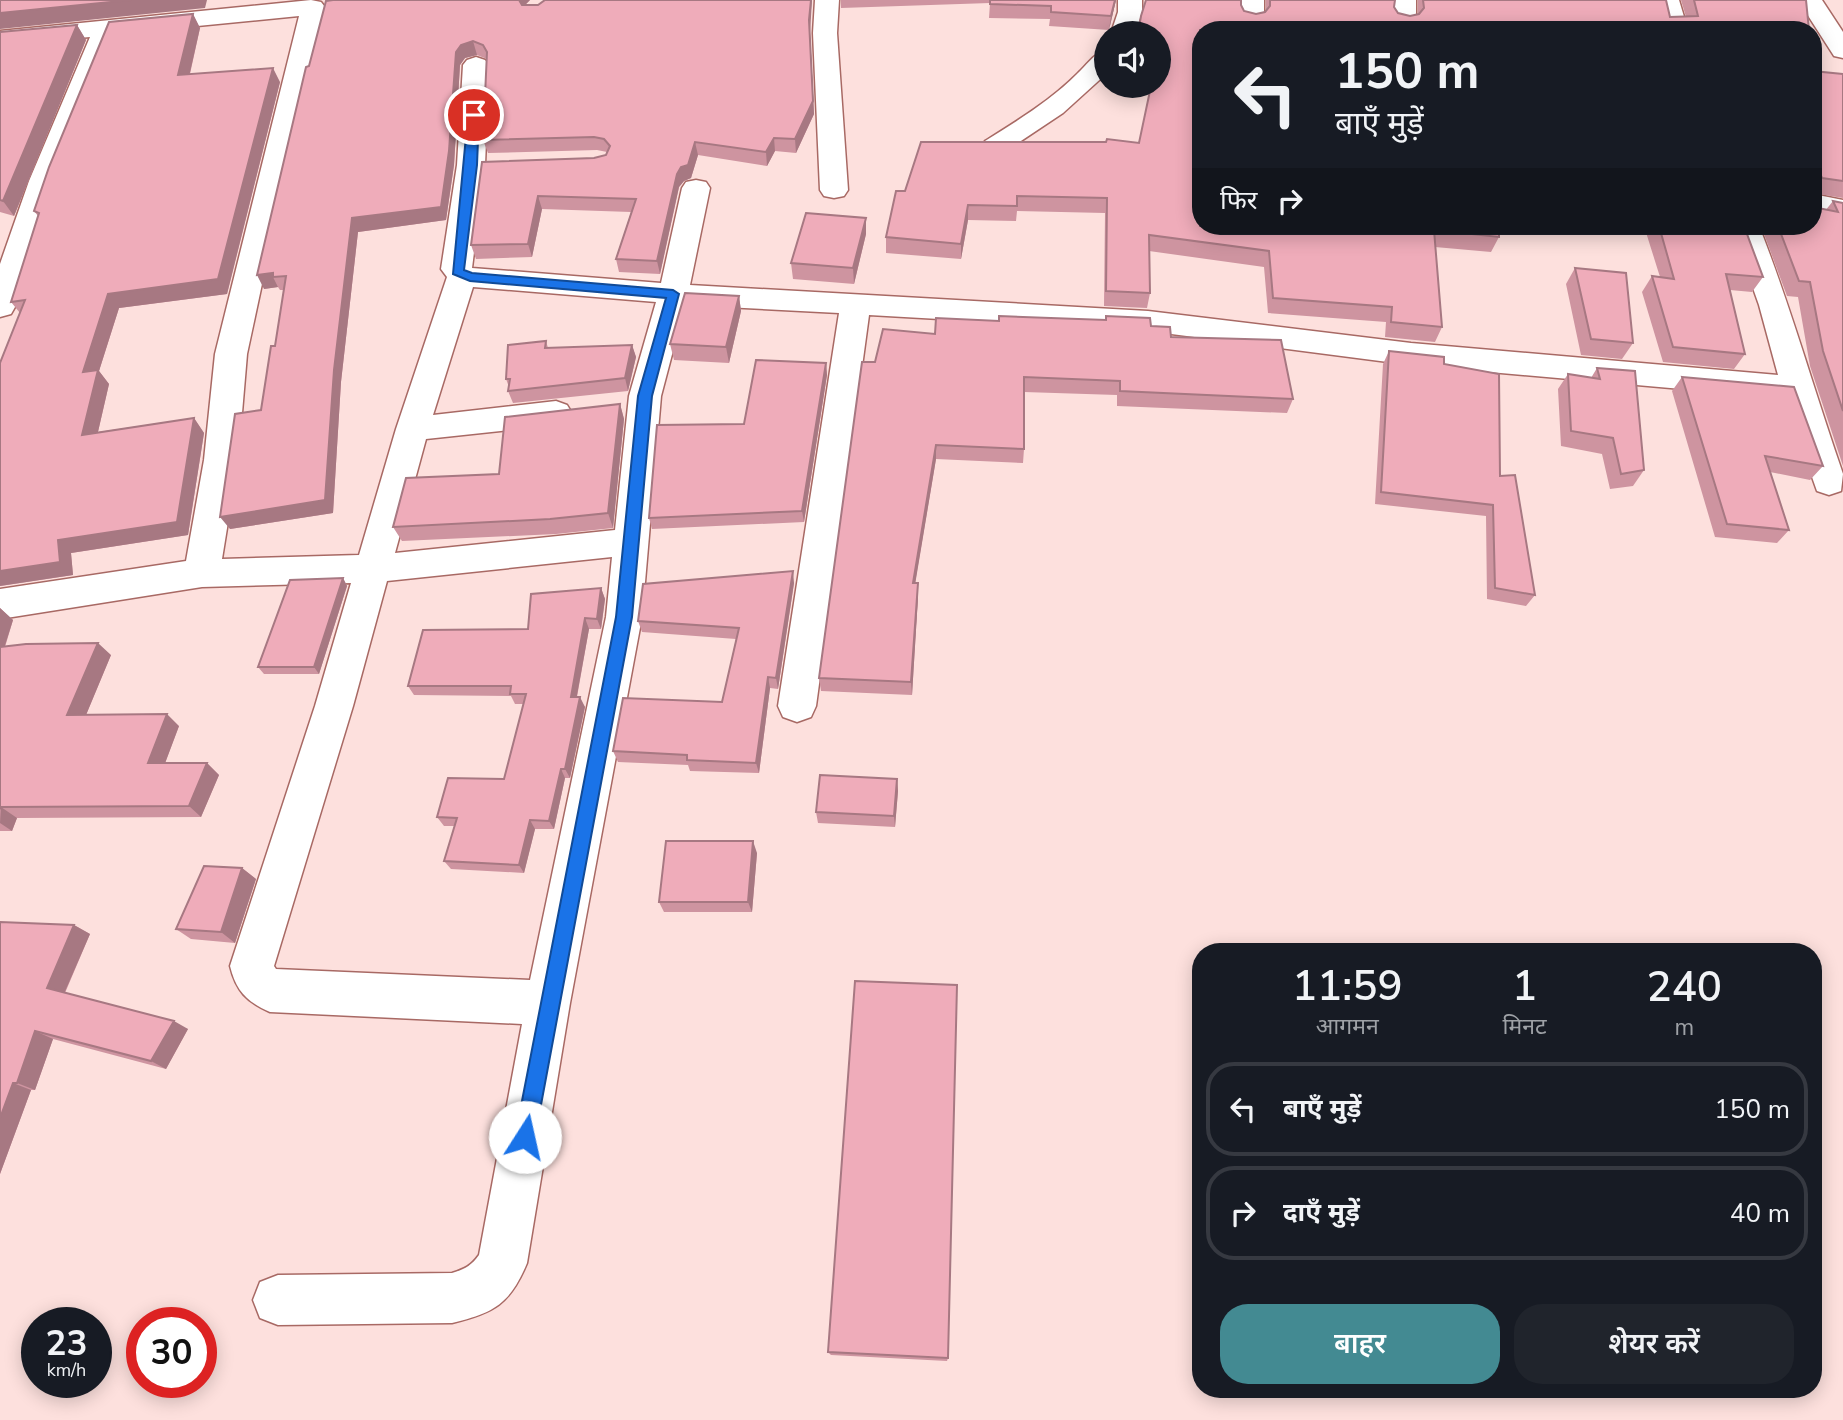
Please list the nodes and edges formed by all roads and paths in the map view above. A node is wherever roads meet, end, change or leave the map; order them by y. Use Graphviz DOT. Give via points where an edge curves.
graph roads {
  1 [pos="827,0"];
  2 [pos="1130,0"];
  3 [pos="1667,0"];
  4 [pos="1810,0"];
  5 [pos="1127,21"];
  6 [pos="1673,21"];
  7 [pos="106,28"];
  8 [pos="0,38"];
  9 [pos="1843,51"];
  10 [pos="476,65"];
  11 [pos="1094,70"];
  12 [pos="994,147"];
  13 [pos="696,188"];
  14 [pos="834,190"];
  15 [pos="1822,205"];
  16 [pos="1843,209"];
  17 [pos="1748,235"];
  18 [pos="462,275"];
  19 [pos="673,294"];
  20 [pos="856,303"];
  21 [pos="0,307"];
  22 [pos="1797,387"];
  23 [pos="617,406"];
  24 [pos="412,429"];
  25 [pos="1829,482"];
  26 [pos="630,542"];
  27 [pos="371,569"];
  28 [pos="202,573"];
  29 [pos="0,604"];
  30 [pos="797,706"];
  31 [pos="548,1003"];
  32 [pos="278,1300"];
  1 -- 14 [label="street"];
  2 -- 5 [label="street"];
  3 -- 6 [label="street"];
  4 -- 9 [label="street"];
  7 -- 8 [label="street"];
  7 -- 21 [label="street" via="43,181"];
  7 -- 28 [label="street" via="326,5 273,167 231,354 221,460"];
  10 -- 18 [label="street" via="485,164 456,269"];
  11 -- 12 [label="street" via="1037,120"];
  13 -- 19 [label="street"];
  15 -- 16 [label="street"];
  17 -- 22 [label="street"];
  18 -- 19 [label="street"];
  18 -- 24 [label="street"];
  19 -- 20 [label="street"];
  19 -- 23 [label="street"];
  20 -- 22 [label="street" via="1148,321 1411,354"];
  20 -- 30 [label="street"];
  22 -- 25 [label="street"];
  23 -- 24 [label="street"];
  23 -- 26 [label="street"];
  24 -- 27 [label="street"];
  26 -- 27 [label="street"];
  26 -- 31 [label="street" via="624,617"];
  27 -- 28 [label="street"];
  27 -- 31 [label="street" via="334,706 252,966 254,976 270,990"];
  28 -- 29 [label="street"];
  31 -- 32 [label="street" via="506,1244 492,1282 453,1298"];
}
